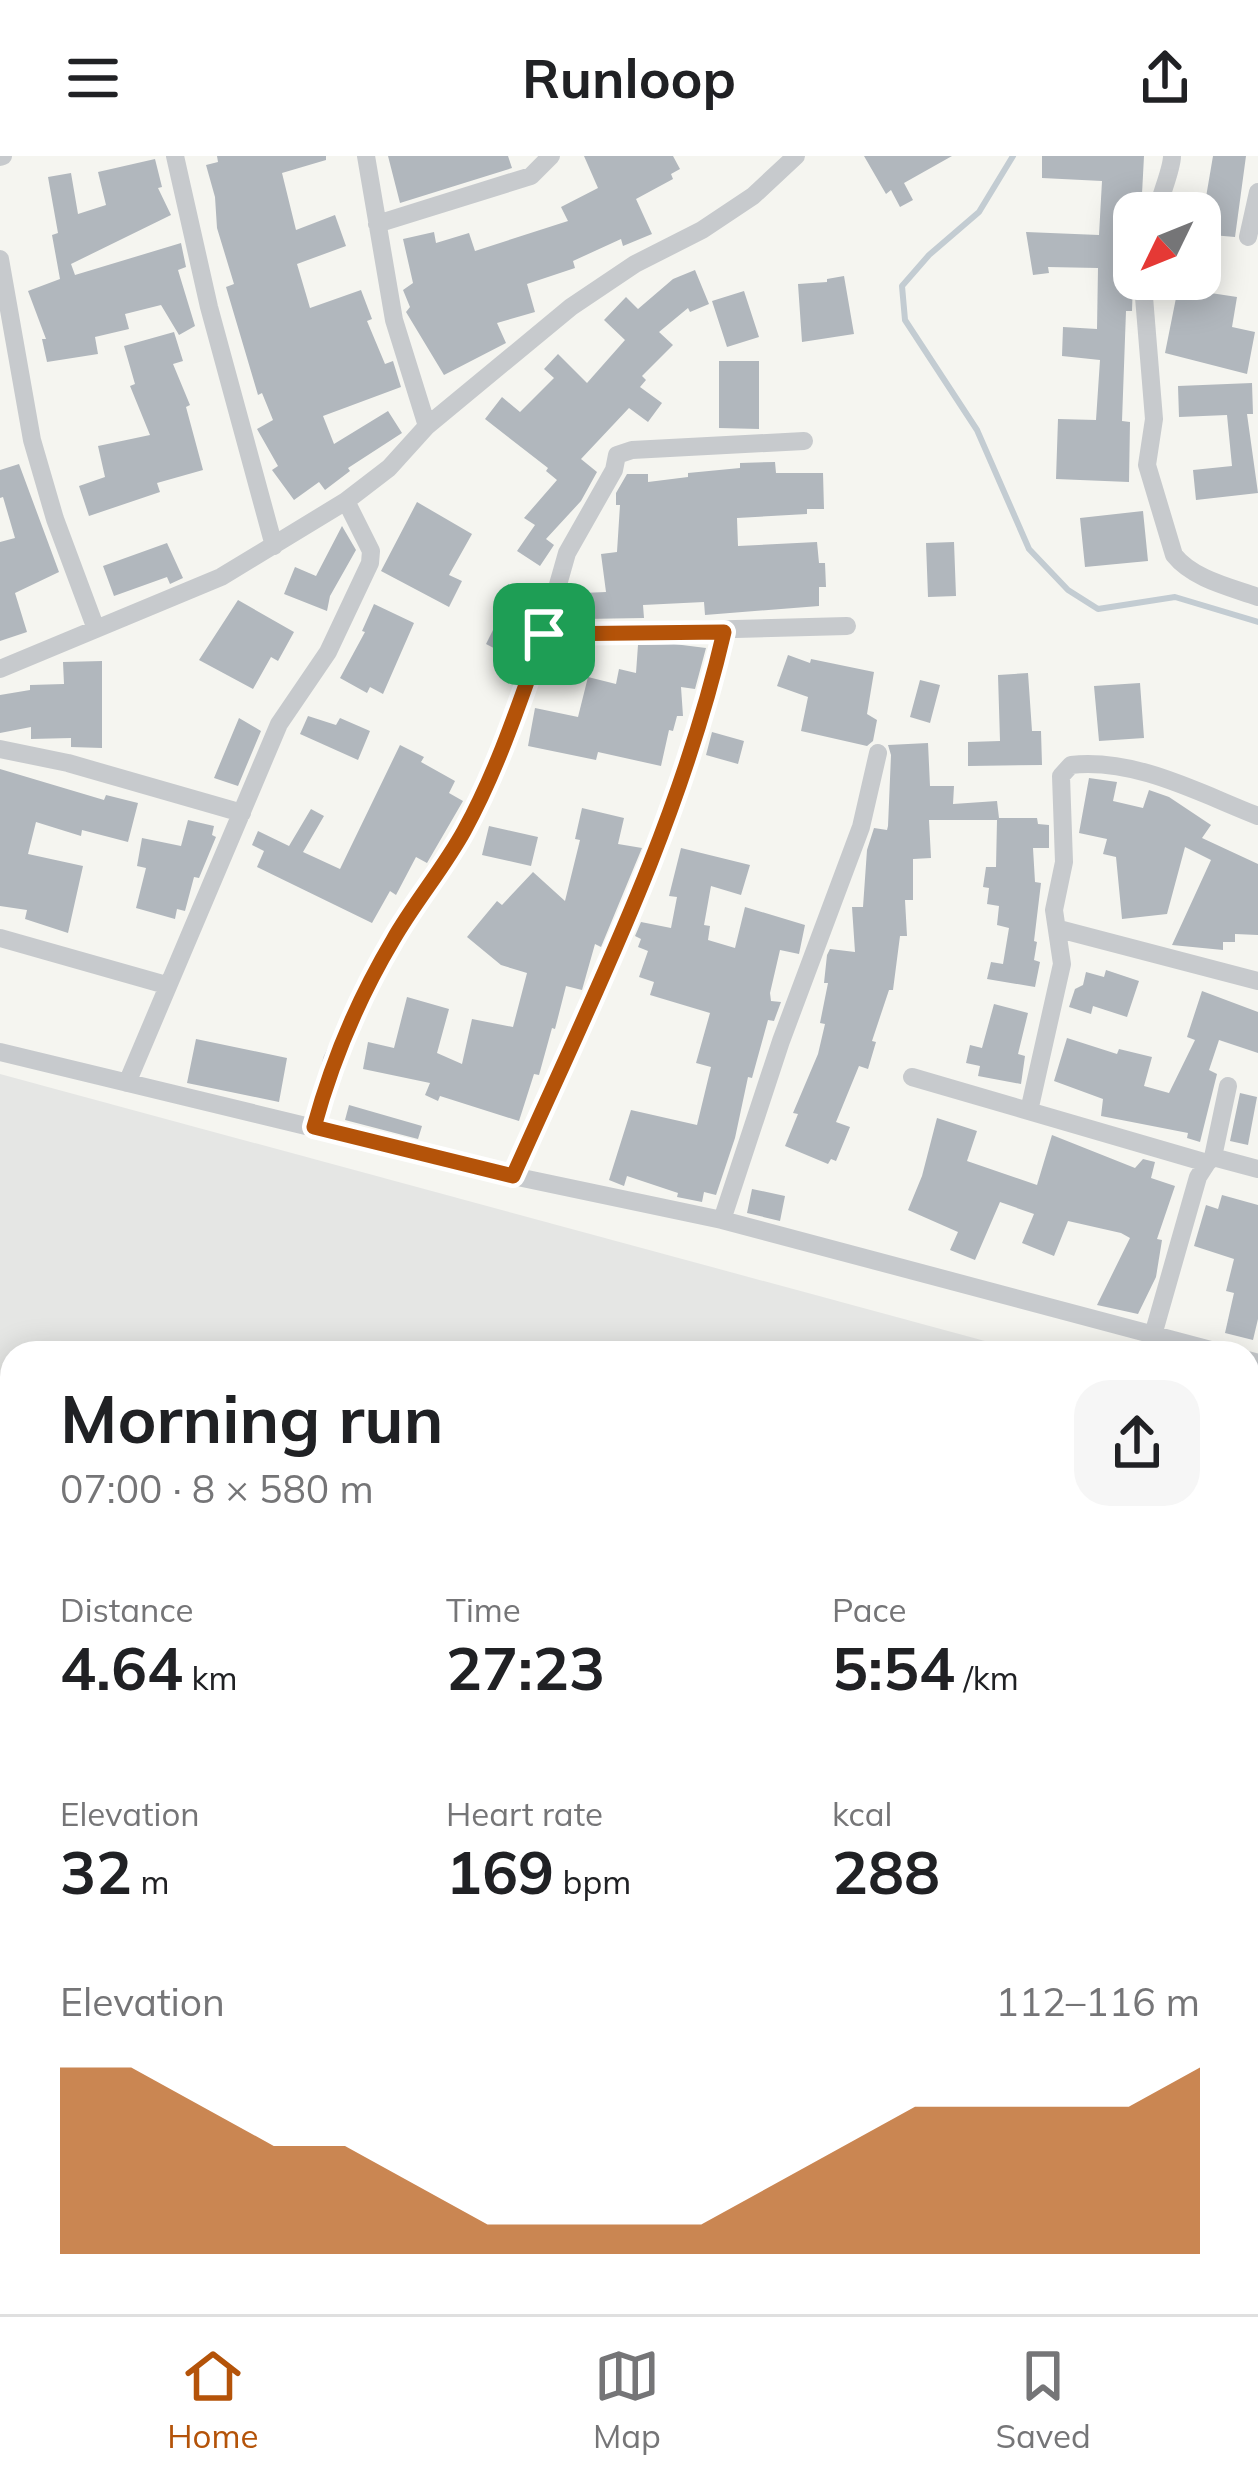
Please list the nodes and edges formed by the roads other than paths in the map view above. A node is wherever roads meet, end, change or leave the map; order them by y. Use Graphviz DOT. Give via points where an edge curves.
graph roads {
  1 [pos="176,156"];
  2 [pos="366,156"];
  3 [pos="551,156"];
  4 [pos="796,156"];
  5 [pos="1172,156"];
  6 [pos="1160,192"];
  7 [pos="1258,192"];
  8 [pos="377,224"];
  9 [pos="1248,237"];
  10 [pos="0,259"];
  11 [pos="1144,300"];
  12 [pos="4,314"];
  13 [pos="427,426"];
  14 [pos="804,441"];
  15 [pos="346,501"];
  16 [pos="274,546"];
  17 [pos="1258,597"];
  18 [pos="848,626"];
  19 [pos="96,629"];
  20 [pos="724,632"];
  21 [pos="544,634"];
  22 [pos="0,669"];
  23 [pos="0,748"];
  24 [pos="878,753"];
  25 [pos="242,813"];
  26 [pos="1258,816"];
  27 [pos="1059,929"];
  28 [pos="0,938"];
  29 [pos="1258,981"];
  30 [pos="166,985"];
  31 [pos="0,1052"];
  32 [pos="912,1077"];
  33 [pos="127,1083"];
  34 [pos="1228,1086"];
  35 [pos="1029,1111"];
  36 [pos="314,1127"];
  37 [pos="1210,1160"];
  38 [pos="1258,1169"];
  39 [pos="513,1176"];
  40 [pos="722,1220"];
  41 [pos="1153,1334"];
  42 [pos="1178,1341"];
  1 -- 16 [label="street"];
  2 -- 8 [label="street"];
  3 -- 8 [label="street" via="531,176"];
  4 -- 13 [label="street" via="753,196 571,307"];
  5 -- 6 [label="street"];
  7 -- 9 [label="street"];
  8 -- 13 [label="street" via="394,320"];
  10 -- 12 [label="street"];
  11 -- 17 [label="street" via="1154,419 1147,465 1174,555 1201,576"];
  12 -- 19 [label="street" via="55,519"];
  13 -- 15 [label="street"];
  14 -- 21 [label="street" via="616,455 567,553"];
  15 -- 16 [label="street"];
  15 -- 25 [label="street" via="370,563 328,652 279,724"];
  16 -- 19 [label="street"];
  18 -- 20 [label="street"];
  19 -- 22 [label="street"];
  20 -- 21 [label="street"];
  20 -- 39 [label="street" via="705,715 644,888"];
  21 -- 36 [label="street" via="500,757 361,1000 332,1060"];
  23 -- 25 [label="street"];
  24 -- 40 [label="street" via="861,826"];
  25 -- 30 [label="street"];
  26 -- 27 [label="street" via="1148,773 1101,762 1071,765 1061,776"];
  27 -- 29 [label="street"];
  27 -- 35 [label="street" via="1062,964"];
  28 -- 30 [label="street"];
  30 -- 33 [label="street"];
  31 -- 33 [label="street"];
  32 -- 35 [label="street"];
  33 -- 36 [label="street"];
  34 -- 37 [label="street"];
  35 -- 37 [label="street"];
  36 -- 39 [label="street"];
  37 -- 38 [label="street"];
  37 -- 41 [label="street" via="1198,1177"];
  39 -- 40 [label="street"];
  40 -- 41 [label="street"];
  41 -- 42 [label="street"];
}
